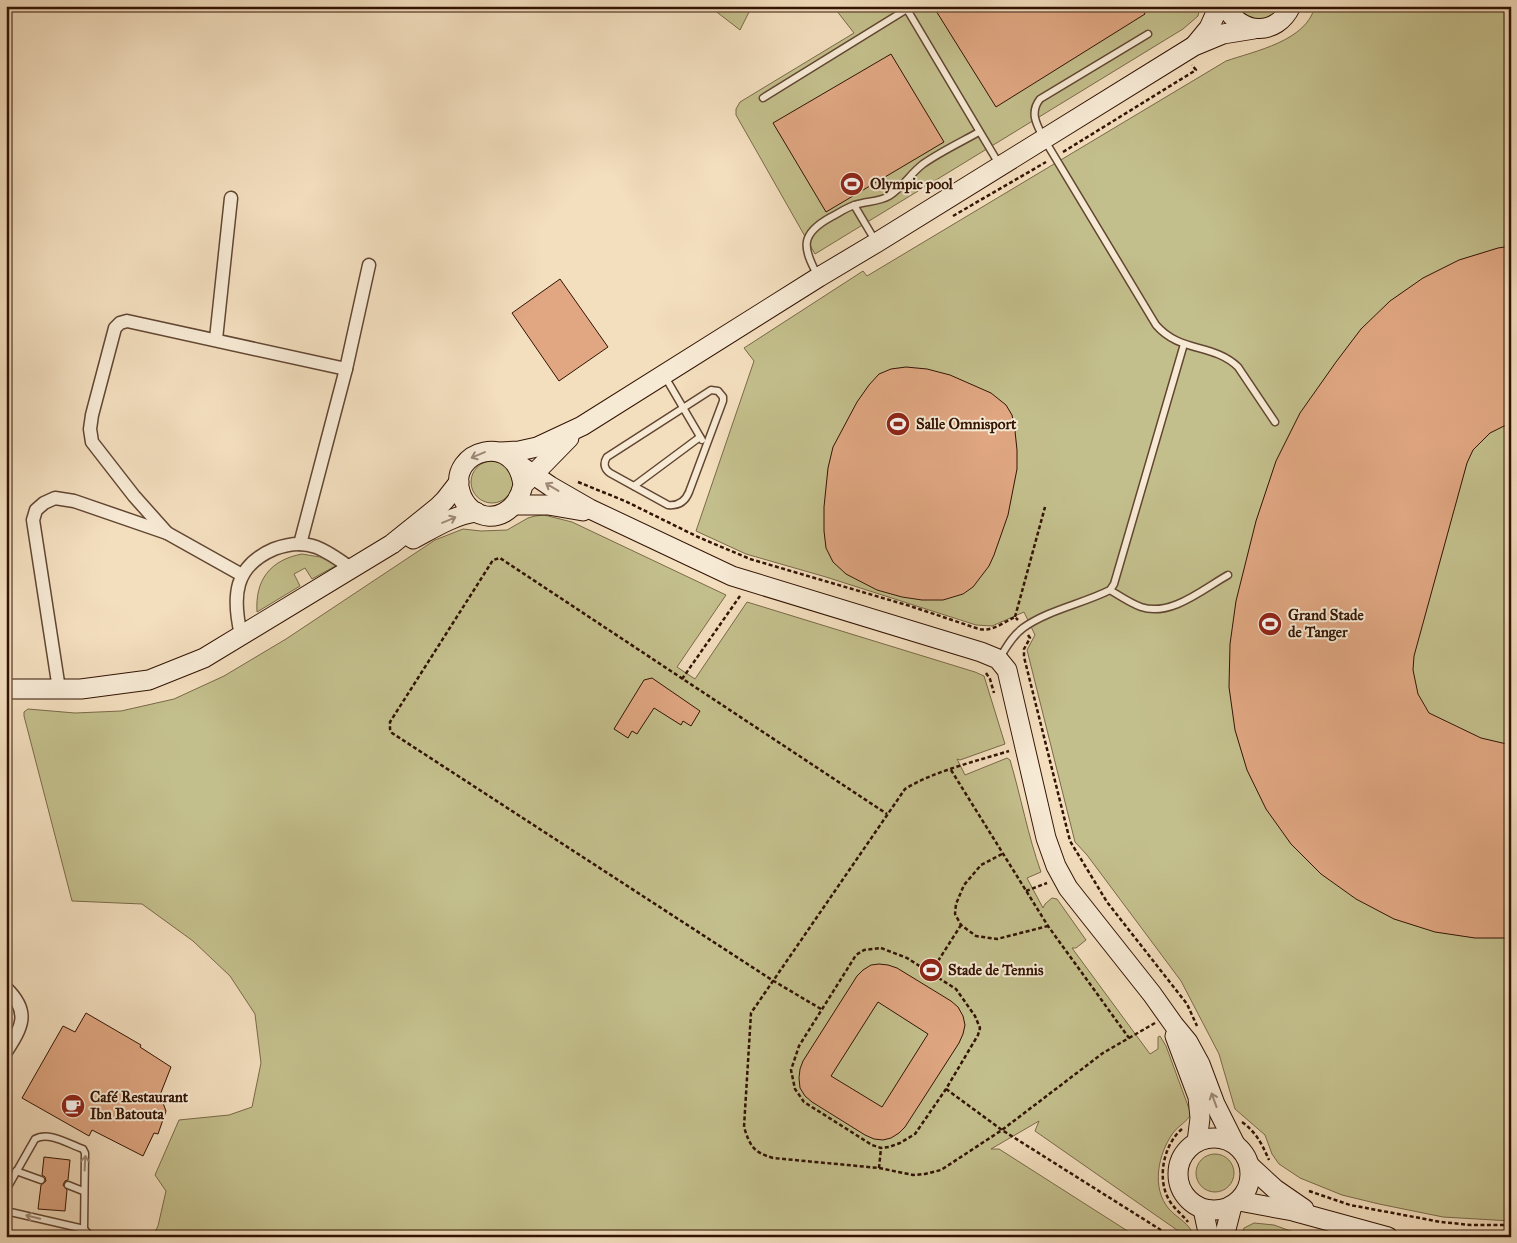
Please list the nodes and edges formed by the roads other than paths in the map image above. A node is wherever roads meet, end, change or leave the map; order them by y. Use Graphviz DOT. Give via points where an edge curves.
graph roads {
  1 [pos="1219,6"];
  2 [pos="1225,6"];
  3 [pos="1291,6"];
  4 [pos="906,8"];
  5 [pos="1254,28"];
  6 [pos="1148,34"];
  7 [pos="1189,50"];
  8 [pos="763,98"];
  9 [pos="980,132"];
  10 [pos="1044,139"];
  11 [pos="1000,166"];
  12 [pos="231,198"];
  13 [pos="854,205"];
  14 [pos="876,243"];
  15 [pos="369,265"];
  16 [pos="819,277"];
  17 [pos="216,339"];
  18 [pos="1184,344"];
  19 [pos="346,369"];
  20 [pos="664,374"];
  21 [pos="684,408"];
  22 [pos="1276,422"];
  23 [pos="582,426"];
  24 [pos="700,437"];
  25 [pos="705,445"];
  26 [pos="500,452"];
  27 [pos="524,475"];
  28 [pos="459,482"];
  29 [pos="634,486"];
  30 [pos="516,505"];
  31 [pos="476,512"];
  32 [pos="611,518"];
  33 [pos="167,533"];
  34 [pos="300,544"];
  35 [pos="392,544"];
  36 [pos="352,569"];
  37 [pos="242,575"];
  38 [pos="1228,575"];
  39 [pos="1110,590"];
  40 [pos="241,635"];
  41 [pos="998,659"];
  42 [pos="6,689"];
  43 [pos="59,689"];
  44 [pos="6,988"];
  45 [pos="1167,1028"];
  46 [pos="6,1052"];
  47 [pos="1197,1142"];
  48 [pos="1235,1144"];
  49 [pos="1250,1166"];
  50 [pos="16,1171"];
  51 [pos="41,1180"];
  52 [pos="68,1185"];
  53 [pos="6,1190"];
  54 [pos="83,1191"];
  55 [pos="1235,1204"];
  56 [pos="1203,1209"];
  57 [pos="6,1211"];
  58 [pos="1315,1217"];
  59 [pos="84,1229"];
  60 [pos="91,1237"];
  61 [pos="1209,1237"];
  62 [pos="1224,1237"];
  63 [pos="1388,1237"];
  1 -- 7 [label="street" via="1208,28"];
  2 -- 5 [label="street" via="1236,21"];
  3 -- 5 [label="street" via="1278,23"];
  4 -- 8 [label="lane"];
  4 -- 9 [label="lane"];
  5 -- 7 [label="street" via="1223,34"];
  6 -- 10 [label="lane" via="1036,103 1034,114"];
  7 -- 10 [label="street"];
  9 -- 11 [label="lane"];
  9 -- 13 [label="lane" via="923,164 889,196"];
  10 -- 11 [label="street"];
  10 -- 18 [label="lane" via="1156,325 1168,337"];
  11 -- 14 [label="street"];
  12 -- 17 [label="street"];
  13 -- 14 [label="lane"];
  13 -- 16 [label="lane" via="821,223 810,233 807,255"];
  14 -- 16 [label="street"];
  15 -- 19 [label="street"];
  16 -- 20 [label="street"];
  17 -- 19 [label="street"];
  17 -- 33 [label="street" via="127,321 120,323 115,328 92,415 92,442"];
  18 -- 22 [label="lane" via="1218,354 1238,367"];
  18 -- 39 [label="lane"];
  19 -- 34 [label="street"];
  20 -- 21 [label="lane"];
  20 -- 23 [label="street"];
  21 -- 24 [label="lane"];
  21 -- 25 [label="lane" via="711,390 721,394 723,401"];
  21 -- 29 [label="lane" via="606,460 604,466 607,471"];
  23 -- 26 [label="street" via="537,447"];
  23 -- 27 [label="street"];
  24 -- 25 [label="lane"];
  24 -- 29 [label="lane"];
  25 -- 29 [label="lane" via="689,492 679,504 668,505"];
  26 -- 27 [label="street" via="510,457"];
  26 -- 28 [label="street, one-way" via="479,453 470,458 463,466"];
  27 -- 30 [label="street"];
  32 -- 27 [label="street, one-way"];
  28 -- 31 [label="street" via="461,497"];
  28 -- 35 [label="street" via="438,507"];
  30 -- 31 [label="street" via="497,515 486,516"];
  30 -- 32 [label="street" via="564,507"];
  35 -- 31 [label="street, one-way" via="414,538 462,514"];
  32 -- 41 [label="street" via="737,578"];
  33 -- 37 [label="street"];
  33 -- 43 [label="street" via="55,498 36,510 33,520"];
  34 -- 36 [label="street" via="333,555"];
  34 -- 37 [label="street" via="280,546 262,554"];
  35 -- 36 [label="street"];
  36 -- 40 [label="street"];
  37 -- 40 [label="street" via="236,611"];
  38 -- 39 [label="lane" via="1179,604 1165,608 1148,609"];
  39 -- 41 [label="lane" via="1023,628"];
  40 -- 43 [label="street" via="204,658 149,680"];
  41 -- 45 [label="street" via="1007,670 1046,838 1056,866 1068,888 1152,994"];
  42 -- 43 [label="street"];
  44 -- 46 [label="street" via="17,999 22,1018 19,1031"];
  45 -- 47 [label="street" via="1177,1043 1198,1097"];
  48 -- 45 [label="street, one-way" via="1195,1053 1183,1034"];
  47 -- 48 [label="street" via="1220,1138"];
  47 -- 56 [label="street" via="1183,1155 1178,1173 1188,1199"];
  48 -- 49 [label="street"];
  49 -- 55 [label="street" via="1248,1189"];
  49 -- 58 [label="street" via="1275,1189"];
  50 -- 51 [label="lane"];
  50 -- 53 [label="lane"];
  54 -- 50 [label="lane, one-way" via="84,1151 46,1135 35,1139"];
  52 -- 54 [label="lane"];
  54 -- 59 [label="lane"];
  55 -- 56 [label="street" via="1218,1210"];
  55 -- 58 [label="street" via="1282,1208"];
  55 -- 62 [label="street"];
  56 -- 61 [label="street"];
  59 -- 57 [label="lane, one-way"];
  58 -- 63 [label="street"];
  59 -- 60 [label="lane"];
}
